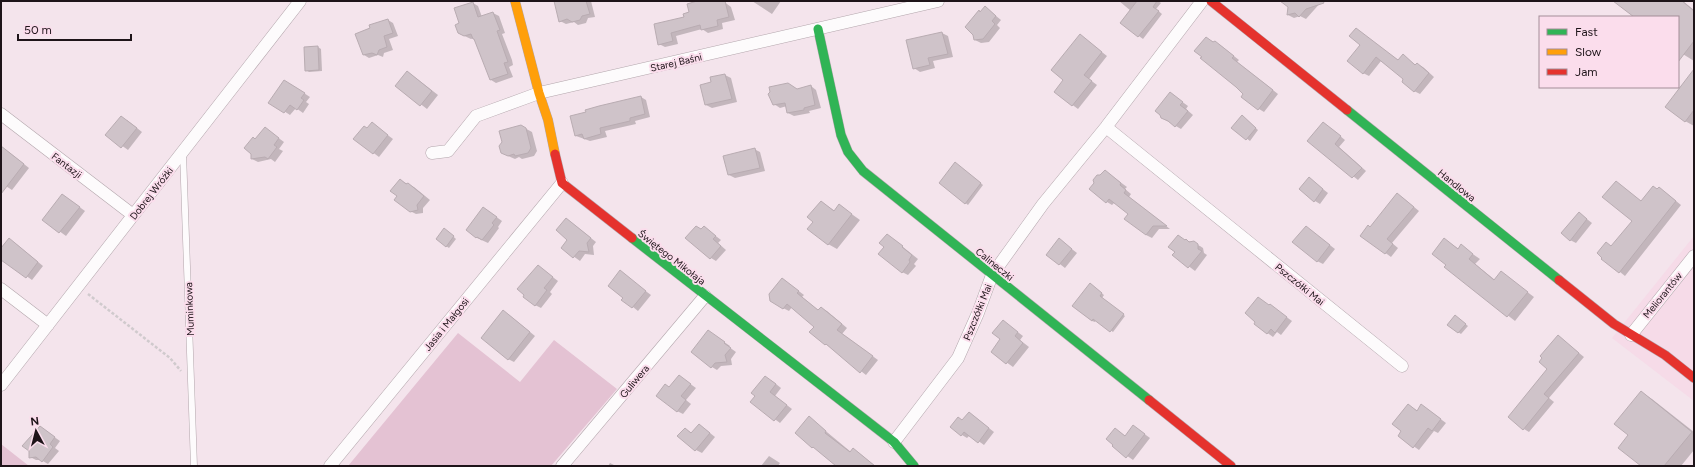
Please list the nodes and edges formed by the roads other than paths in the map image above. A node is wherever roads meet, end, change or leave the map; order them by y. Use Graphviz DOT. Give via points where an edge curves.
graph roads {
  1 [pos="300,1"];
  2 [pos="516,1"];
  3 [pos="938,1"];
  4 [pos="1202,1"];
  5 [pos="1211,1"];
  6 [pos="818,29"];
  7 [pos="539,93"];
  8 [pos="1,114"];
  9 [pos="1106,127"];
  10 [pos="183,152"];
  11 [pos="432,153"];
  12 [pos="562,183"];
  13 [pos="133,215"];
  14 [pos="1694,256"];
  15 [pos="992,275"];
  16 [pos="1,289"];
  17 [pos="705,296"];
  18 [pos="48,325"];
  19 [pos="1631,335"];
  20 [pos="1402,366"];
  21 [pos="1694,378"];
  22 [pos="1,385"];
  23 [pos="894,442"];
  24 [pos="194,466"];
  25 [pos="330,466"];
  26 [pos="562,466"];
  27 [pos="914,466"];
  28 [pos="1231,466"];
  1 -- 10 [label="street, Dobrej Wróżki"];
  2 -- 7 [label="street"];
  3 -- 6 [label="street, Starej Baśni"];
  4 -- 9 [label="street, Pszczółki Mai"];
  5 -- 19 [label="street, Handlowa" via="1603,316"];
  6 -- 7 [label="street, Starej Baśni"];
  6 -- 15 [label="street, Calineczki" via="841,135 848,152 862,171"];
  7 -- 11 [label="street, Starej Baśni" via="476,116 448,151"];
  7 -- 12 [label="street" via="548,120"];
  8 -- 13 [label="street, Fantazji"];
  9 -- 15 [label="street, Pszczółki Mai" via="1043,204"];
  9 -- 20 [label="street, Pszczółki Mai"];
  10 -- 13 [label="street, Dobrej Wróżki"];
  10 -- 24 [label="lane, Muminkowa"];
  12 -- 17 [label="street, Świętego Mikołaja"];
  12 -- 25 [label="street, Jasia i Małgosi"];
  13 -- 18 [label="street, Dobrej Wróżki"];
  14 -- 19 [label="street, Meliorantów"];
  15 -- 23 [label="street, Pszczółki Mai" via="958,358"];
  15 -- 28 [label="street, Calineczki"];
  16 -- 18 [label="street"];
  17 -- 23 [label="street, Świętego Mikołaja"];
  17 -- 26 [label="street, Guliwera"];
  18 -- 22 [label="street, Dobrej Wróżki"];
  19 -- 21 [label="street, Handlowa" via="1665,355"];
  23 -- 27 [label="street, Świętego Mikołaja"];
}
